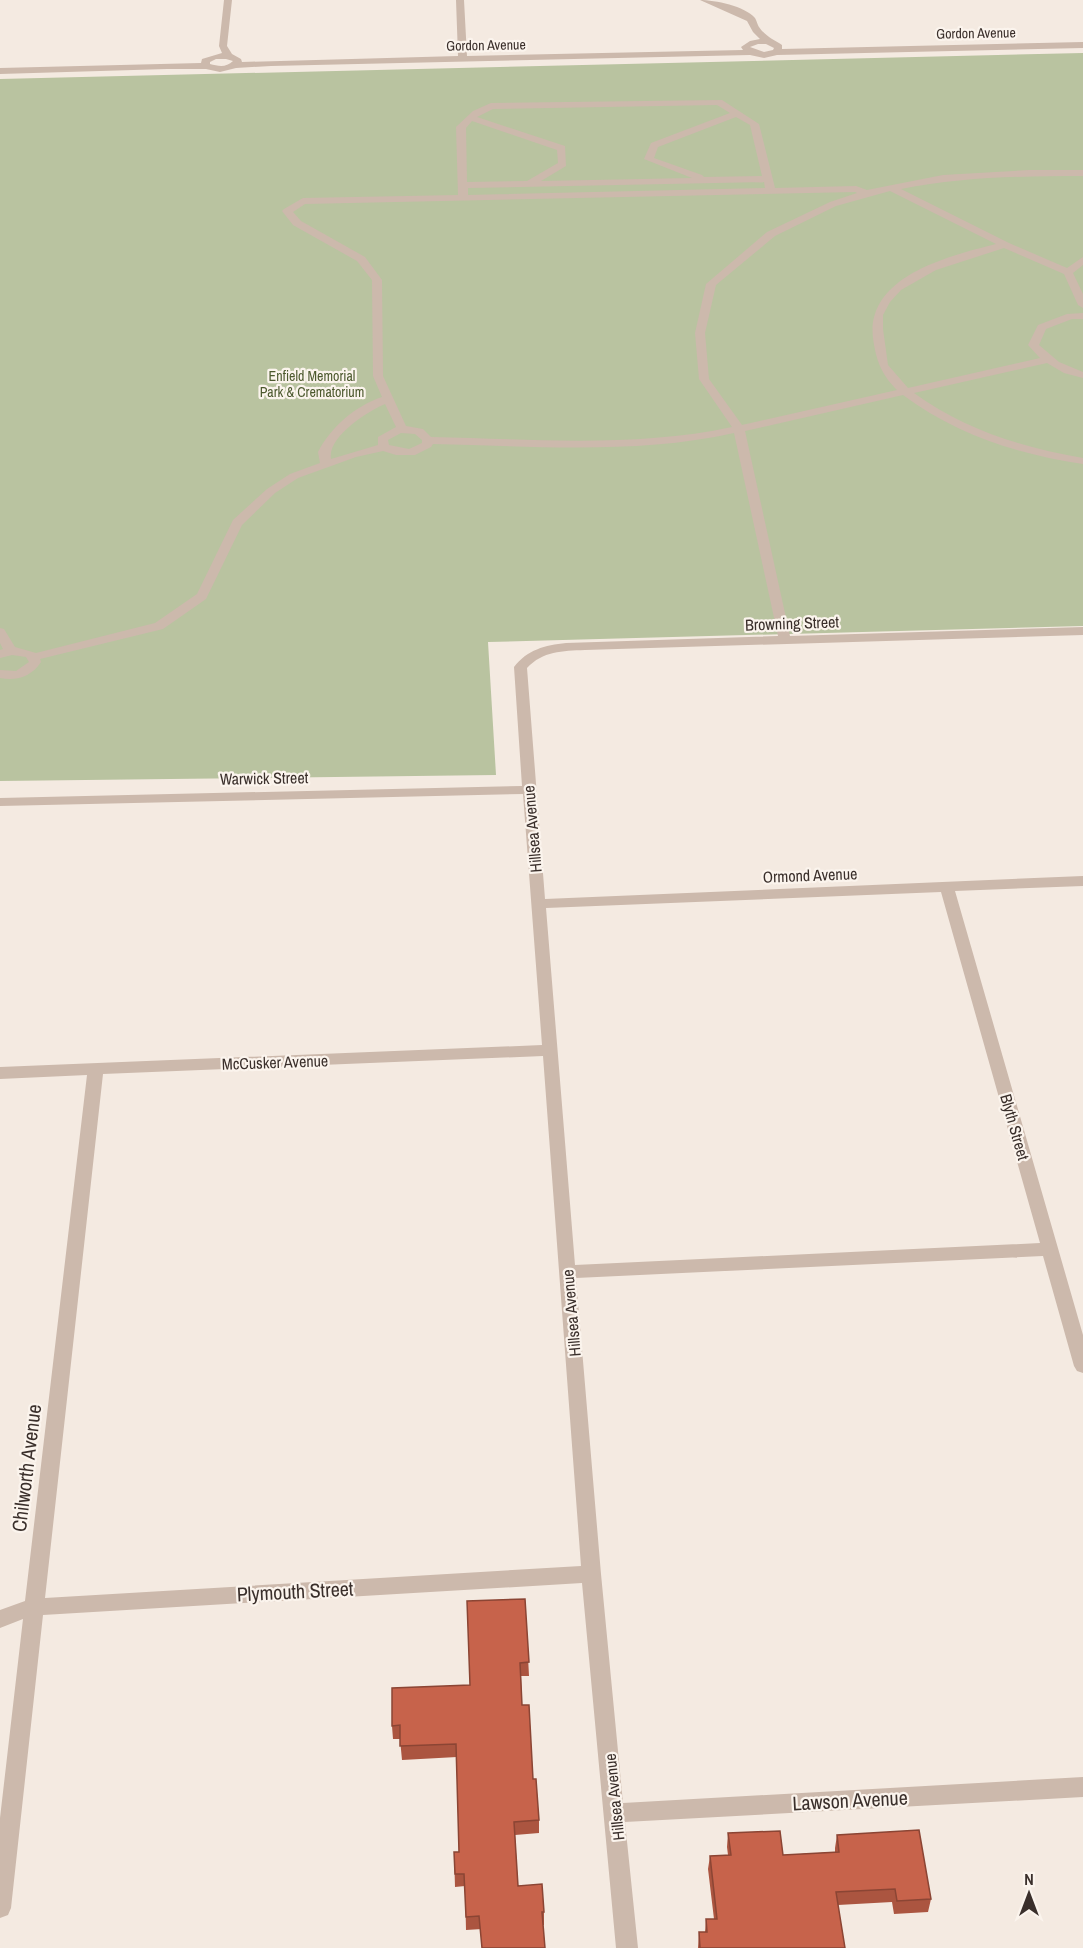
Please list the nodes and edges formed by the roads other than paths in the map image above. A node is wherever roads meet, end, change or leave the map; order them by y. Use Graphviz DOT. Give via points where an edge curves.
graph roads {
  1 [pos="228,0"];
  2 [pos="460,0"];
  3 [pos="704,0"];
  4 [pos="756,30"];
  5 [pos="1083,45"];
  6 [pos="223,46"];
  7 [pos="750,46"];
  8 [pos="775,46"];
  9 [pos="228,56"];
  10 [pos="463,59"];
  11 [pos="208,61"];
  12 [pos="237,63"];
  13 [pos="0,71"];
  14 [pos="738,112"];
  15 [pos="471,118"];
  16 [pos="1083,173"];
  17 [pos="768,179"];
  18 [pos="709,180"];
  19 [pos="528,183"];
  20 [pos="463,184"];
  21 [pos="891,188"];
  22 [pos="771,191"];
  23 [pos="866,193"];
  24 [pos="464,198"];
  25 [pos="1005,245"];
  26 [pos="1083,260"];
  27 [pos="1068,272"];
  28 [pos="1083,305"];
  29 [pos="1083,316"];
  30 [pos="1046,360"];
  31 [pos="1083,375"];
  32 [pos="905,391"];
  33 [pos="388,399"];
  34 [pos="402,429"];
  35 [pos="740,429"];
  36 [pos="428,440"];
  37 [pos="384,447"];
  38 [pos="1083,461"];
  39 [pos="326,463"];
  40 [pos="1083,631"];
  41 [pos="0,632"];
  42 [pos="785,640"];
  43 [pos="6,653"];
  44 [pos="34,657"];
  45 [pos="0,674"];
  46 [pos="520,678"];
  47 [pos="529,790"];
  48 [pos="0,802"];
  49 [pos="1083,881"];
  50 [pos="947,887"];
  51 [pos="538,904"];
  52 [pos="550,1050"];
  53 [pos="96,1069"];
  54 [pos="0,1073"];
  55 [pos="1050,1249"];
  56 [pos="568,1272"];
  57 [pos="1083,1366"];
  58 [pos="591,1574"];
  59 [pos="33,1607"];
  60 [pos="0,1619"];
  61 [pos="1083,1787"];
  62 [pos="616,1814"];
  63 [pos="0,1908"];
  64 [pos="627,1948"];
  1 -- 6 [label="street"];
  2 -- 10 [label="street"];
  3 -- 4 [label="street" via="751,19"];
  4 -- 7 [label="street"];
  4 -- 8 [label="street"];
  5 -- 8 [label="street, Gordon Avenue" via="833,50"];
  6 -- 9 [label="street"];
  6 -- 11 [label="street"];
  7 -- 8 [label="street, Gordon Avenue" via="764,55"];
  7 -- 10 [label="street, Gordon Avenue" via="702,53"];
  9 -- 11 [label="street"];
  9 -- 12 [label="street"];
  10 -- 12 [label="street, Gordon Avenue"];
  11 -- 12 [label="street, Gordon Avenue" via="220,69"];
  11 -- 13 [label="street" via="167,66"];
  14 -- 15 [label="street" via="719,102 492,106"];
  14 -- 17 [label="street" via="754,124"];
  14 -- 18 [label="street" via="654,145 649,159"];
  15 -- 19 [label="street" via="562,148 563,164"];
  15 -- 20 [label="street" via="461,127"];
  16 -- 21 [label="street" via="943,178"];
  17 -- 18 [label="street"];
  17 -- 22 [label="street"];
  18 -- 19 [label="street"];
  19 -- 20 [label="street"];
  20 -- 24 [label="street"];
  21 -- 23 [label="street"];
  21 -- 25 [label="street"];
  22 -- 23 [label="street" via="856,189"];
  22 -- 24 [label="street"];
  23 -- 35 [label="street" via="771,234 711,284 700,333 704,379"];
  24 -- 33 [label="street" via="303,201 287,211 297,223 362,259 377,280 378,376"];
  25 -- 27 [label="street"];
  25 -- 32 [label="street" via="942,262 891,294 878,315 878,338 883,365"];
  26 -- 27 [label="street"];
  27 -- 28 [label="street"];
  29 -- 30 [label="street" via="1071,316 1042,327 1033,345"];
  30 -- 31 [label="street"];
  30 -- 32 [label="street"];
  32 -- 35 [label="street"];
  32 -- 38 [label="street" via="975,433 1036,454"];
  33 -- 34 [label="street"];
  33 -- 39 [label="street" via="374,403 331,440 324,452"];
  34 -- 36 [label="street" via="422,432"];
  34 -- 37 [label="street" via="384,436"];
  35 -- 36 [label="street" via="701,436 586,444"];
  35 -- 42 [label="street"];
  36 -- 37 [label="street" via="424,448 411,453"];
  37 -- 39 [label="street"];
  39 -- 44 [label="street" via="271,491 237,523 202,596 159,626"];
  40 -- 42 [label="street, Browning Street"];
  41 -- 43 [label="street"];
  42 -- 46 [label="street, Browning Street" via="550,649 531,655 520,667"];
  43 -- 44 [label="street" via="25,651"];
  44 -- 45 [label="street" via="33,667 27,671"];
  46 -- 47 [label="street, Hillsea Avenue"];
  47 -- 48 [label="street, Warwick Street"];
  47 -- 51 [label="street, Hillsea Avenue"];
  49 -- 50 [label="street, Ormond Avenue"];
  50 -- 51 [label="street, Ormond Avenue"];
  50 -- 55 [label="street, Blyth Street"];
  51 -- 52 [label="street, Hillsea Avenue"];
  52 -- 53 [label="street, McCusker Avenue"];
  52 -- 56 [label="street, Hillsea Avenue"];
  53 -- 54 [label="street, McCusker Avenue"];
  53 -- 59 [label="street, Chilworth Avenue"];
  55 -- 56 [label="street"];
  55 -- 57 [label="street, Blyth Street"];
  56 -- 58 [label="street, Hillsea Avenue"];
  58 -- 59 [label="street, Plymouth Street"];
  58 -- 62 [label="street, Hillsea Avenue"];
  59 -- 60 [label="street, Plymouth Street"];
  59 -- 63 [label="street, Chilworth Avenue"];
  61 -- 62 [label="street, Lawson Avenue"];
  62 -- 64 [label="street, Hillsea Avenue"];
}
